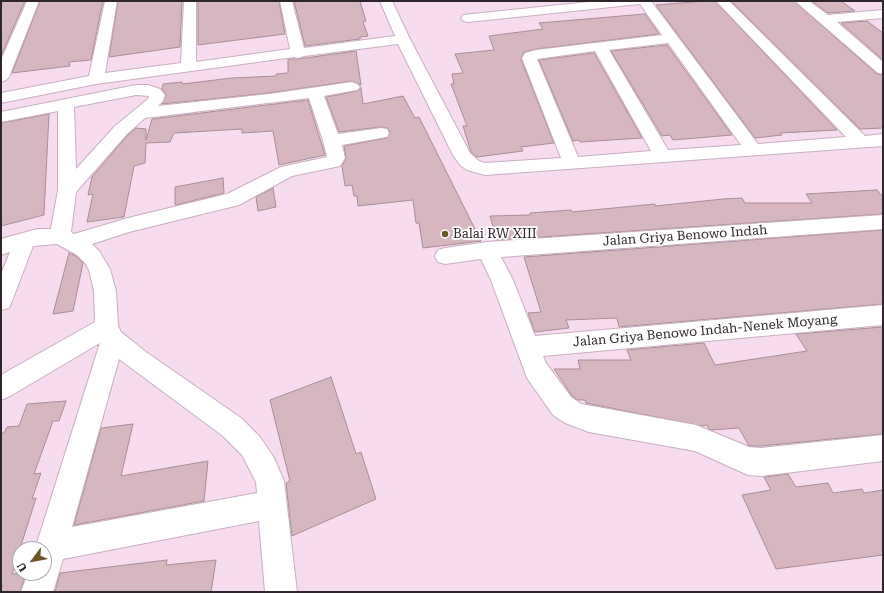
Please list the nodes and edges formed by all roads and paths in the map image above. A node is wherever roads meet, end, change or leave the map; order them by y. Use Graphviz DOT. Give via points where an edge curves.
graph roads {
  1 [pos="33,1"];
  2 [pos="112,1"];
  3 [pos="190,1"];
  4 [pos="286,1"];
  5 [pos="386,1"];
  6 [pos="637,1"];
  7 [pos="644,1"];
  8 [pos="722,1"];
  9 [pos="801,1"];
  10 [pos="883,14"];
  11 [pos="468,18"];
  12 [pos="825,18"];
  13 [pos="672,38"];
  14 [pos="403,39"];
  15 [pos="600,47"];
  16 [pos="298,54"];
  17 [pos="188,67"];
  18 [pos="883,70"];
  19 [pos="1,78"];
  20 [pos="96,79"];
  21 [pos="352,87"];
  22 [pos="315,93"];
  23 [pos="1,98"];
  24 [pos="66,105"];
  25 [pos="143,113"];
  26 [pos="1,116"];
  27 [pos="381,133"];
  28 [pos="332,141"];
  29 [pos="875,143"];
  30 [pos="753,149"];
  31 [pos="662,155"];
  32 [pos="572,163"];
  33 [pos="68,190"];
  34 [pos="883,222"];
  35 [pos="67,239"];
  36 [pos="25,240"];
  37 [pos="1,247"];
  38 [pos="487,250"];
  39 [pos="445,256"];
  40 [pos="1,301"];
  41 [pos="883,315"];
  42 [pos="110,333"];
  43 [pos="527,347"];
  44 [pos="1,388"];
  45 [pos="883,448"];
  46 [pos="272,504"];
  47 [pos="52,541"];
  48 [pos="52,561"];
  49 [pos="40,581"];
  50 [pos="37,592"];
  51 [pos="281,592"];
  1 -- 19 [label="street"];
  2 -- 20 [label="street"];
  3 -- 17 [label="street"];
  4 -- 16 [label="street"];
  5 -- 14 [label="street"];
  6 -- 11 [label="street"];
  7 -- 13 [label="street"];
  8 -- 29 [label="street"];
  9 -- 12 [label="street"];
  10 -- 12 [label="street"];
  12 -- 18 [label="street"];
  13 -- 15 [label="street"];
  13 -- 30 [label="street"];
  14 -- 16 [label="street"];
  14 -- 32 [label="street" via="466,161 485,169"];
  15 -- 31 [label="street"];
  15 -- 32 [label="street" via="536,54 529,58"];
  16 -- 17 [label="street"];
  17 -- 20 [label="street"];
  20 -- 23 [label="street"];
  21 -- 22 [label="street"];
  22 -- 25 [label="street"];
  22 -- 28 [label="street"];
  24 -- 25 [label="street" via="136,90 154,92 157,94 155,101"];
  24 -- 26 [label="street"];
  24 -- 33 [label="street"];
  25 -- 33 [label="street" via="121,130"];
  27 -- 28 [label="street"];
  28 -- 35 [label="street" via="336,158 334,162 287,171 232,200"];
  29 -- 30 [label="street"];
  30 -- 31 [label="street"];
  31 -- 32 [label="street"];
  33 -- 35 [label="street"];
  34 -- 38 [label="street, Jalan Griya Benowo Indah"];
  35 -- 36 [label="street" via="37,237"];
  35 -- 42 [label="street" via="84,249 99,269 105,291"];
  36 -- 37 [label="street"];
  36 -- 40 [label="street"];
  38 -- 39 [label="street, Jalan Griya Benowo Indah"];
  38 -- 43 [label="street" via="502,280"];
  41 -- 43 [label="street, Jalan Griya Benowo Indah-Nenek Moyang"];
  42 -- 44 [label="street"];
  42 -- 46 [label="street" via="138,360 232,427 251,446 270,481"];
  42 -- 47 [label="street"];
  43 -- 45 [label="street" via="536,370 562,406 574,414 590,419 696,438 748,461 761,462"];
  46 -- 48 [label="street"];
  46 -- 51 [label="street"];
  49 -- 50 [label="street"];
}
